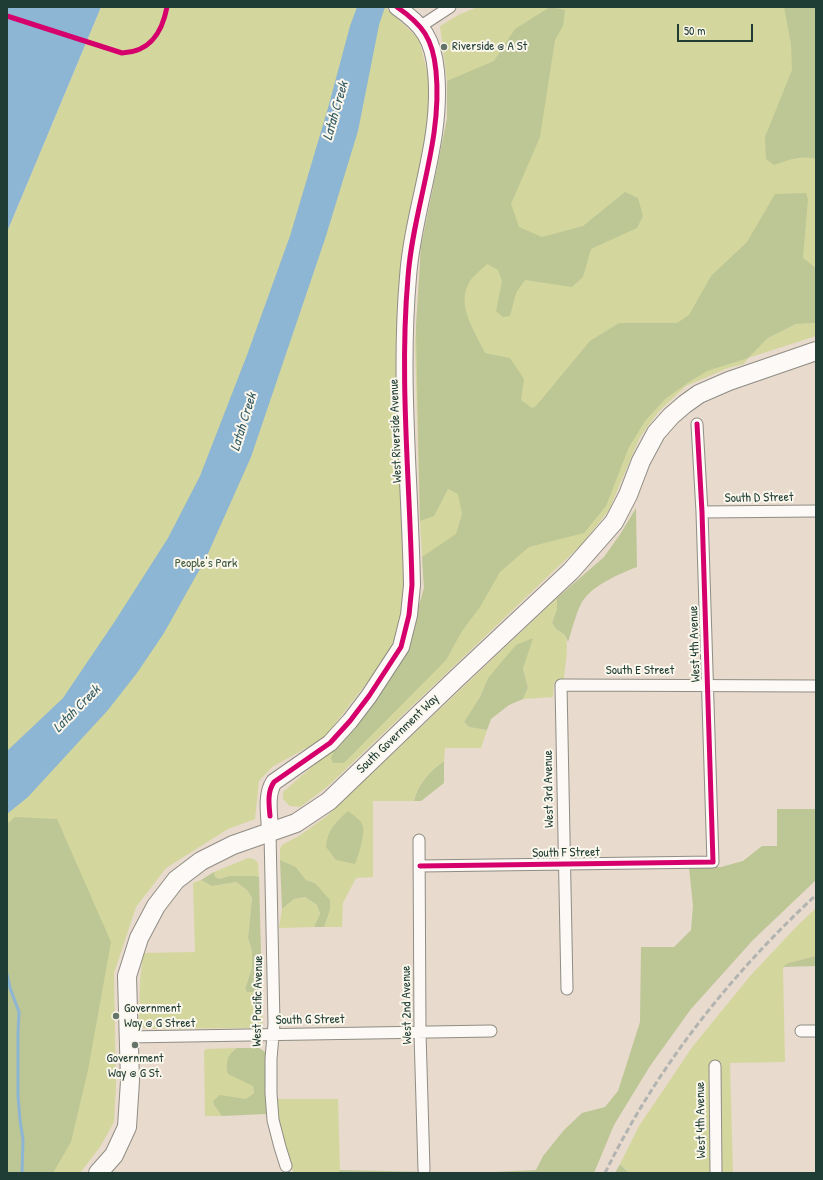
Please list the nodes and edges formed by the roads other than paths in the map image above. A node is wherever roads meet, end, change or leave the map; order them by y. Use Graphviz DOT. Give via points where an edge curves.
graph roads {
  1 [pos="450,7"];
  2 [pos="400,9"];
  3 [pos="421,26"];
  4 [pos="816,351"];
  5 [pos="697,424"];
  6 [pos="816,511"];
  7 [pos="702,512"];
  8 [pos="561,685"];
  9 [pos="707,686"];
  10 [pos="816,686"];
  11 [pos="270,833"];
  12 [pos="419,840"];
  13 [pos="713,862"];
  14 [pos="564,865"];
  15 [pos="420,866"];
  16 [pos="567,989"];
  17 [pos="491,1031"];
  18 [pos="801,1031"];
  19 [pos="816,1031"];
  20 [pos="420,1032"];
  21 [pos="273,1035"];
  22 [pos="128,1037"];
  23 [pos="715,1066"];
  24 [pos="286,1166"];
  25 [pos="424,1170"];
  26 [pos="98,1173"];
  27 [pos="716,1173"];
  1 -- 3 [label="street"];
  2 -- 3 [label="main road, West Riverside Avenue"];
  3 -- 11 [label="main road, West Riverside Avenue" via="434,54 438,102 433,146 414,232 408,276 405,390 412,585 409,615 401,647 350,721 330,743 270,787"];
  4 -- 11 [label="main road, South Government Way" via="729,381 699,394 675,412 647,448 614,522 571,571 329,801 296,823"];
  5 -- 7 [label="street, West 4th Avenue"];
  6 -- 7 [label="street, South D Street"];
  7 -- 9 [label="street, West 4th Avenue"];
  8 -- 9 [label="street, South E Street"];
  8 -- 14 [label="street, West 3rd Avenue"];
  9 -- 10 [label="street, South E Street"];
  9 -- 13 [label="street, West 4th Avenue"];
  11 -- 21 [label="street, West Pacific Avenue"];
  11 -- 22 [label="main road, South Government Way" via="233,845 201,861 176,880 156,906 138,938 127,976"];
  12 -- 15 [label="street, West 2nd Avenue"];
  13 -- 14 [label="street, South F Street"];
  14 -- 15 [label="street, South F Street"];
  14 -- 16 [label="street, West 3rd Avenue"];
  15 -- 20 [label="street, West 2nd Avenue"];
  17 -- 20 [label="street, South G Street"];
  18 -- 19 [label="street"];
  20 -- 21 [label="street, South G Street"];
  20 -- 25 [label="street, West 2nd Avenue"];
  21 -- 22 [label="street, South G Street"];
  21 -- 24 [label="street, West Pacific Avenue" via="273,1120"];
  22 -- 26 [label="main road, South Government Way" via="130,1081 127,1127 114,1155"];
  23 -- 27 [label="street, West 4th Avenue"];
}
